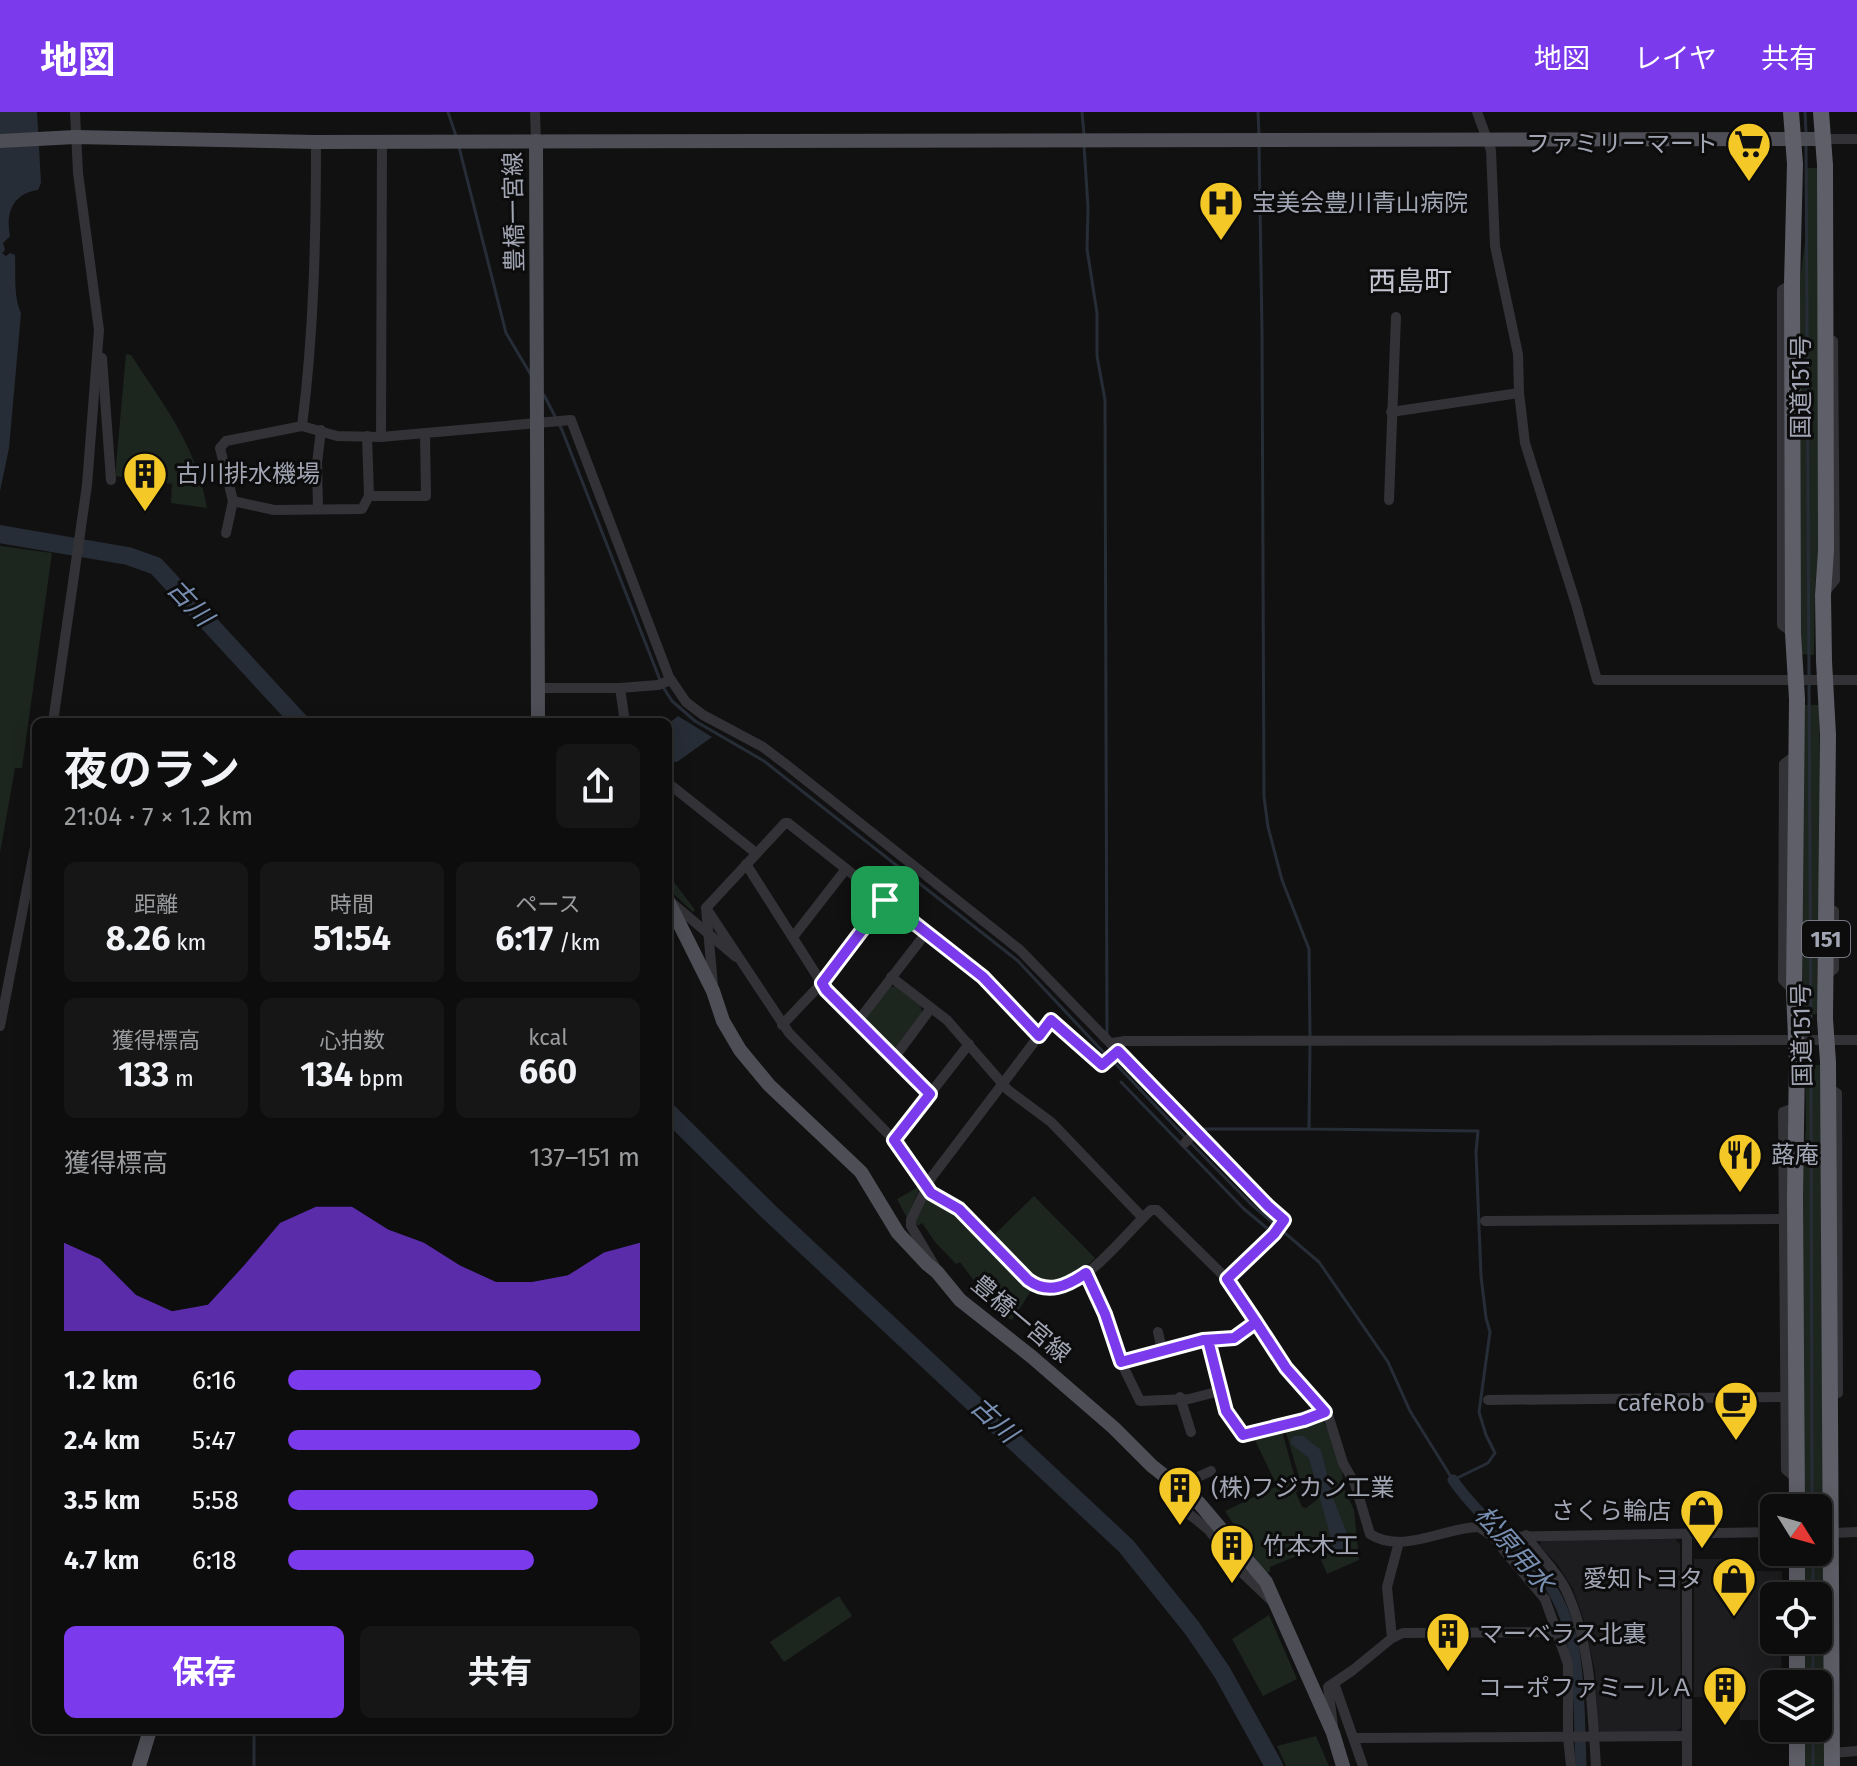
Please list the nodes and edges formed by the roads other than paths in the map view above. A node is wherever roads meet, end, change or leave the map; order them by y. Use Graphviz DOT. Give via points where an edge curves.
graph roads {
  1 [pos="75,112"];
  2 [pos="535,112"];
  3 [pos="1477,112"];
  4 [pos="1791,112"];
  5 [pos="1821,112"];
  6 [pos="75,137"];
  7 [pos="1806,139"];
  8 [pos="1857,139"];
  9 [pos="1489,140"];
  10 [pos="0,141"];
  11 [pos="382,141"];
  12 [pos="536,141"];
  13 [pos="316,142"];
  14 [pos="1396,317"];
  15 [pos="98,342"];
  16 [pos="1519,393"];
  17 [pos="1391,412"];
  18 [pos="544,422"];
  19 [pos="302,426"];
  20 [pos="321,430"];
  21 [pos="425,435"];
  22 [pos="367,436"];
  23 [pos="381,437"];
  24 [pos="111,480"];
  25 [pos="369,496"];
  26 [pos="1389,500"];
  27 [pos="233,501"];
  28 [pos="318,509"];
  29 [pos="226,533"];
  30 [pos="1795,680"];
  31 [pos="1825,680"];
  32 [pos="1857,680"];
  33 [pos="665,683"];
  34 [pos="537,688"];
  35 [pos="620,688"];
  36 [pos="54,718"];
  37 [pos="538,718"];
  38 [pos="624,718"];
  39 [pos="672,786"];
  40 [pos="756,853"];
  41 [pos="32,862"];
  42 [pos="746,864"];
  43 [pos="846,869"];
  44 [pos="885,900"];
  45 [pos="672,903"];
  46 [pos="672,908"];
  47 [pos="706,908"];
  48 [pos="926,933"];
  49 [pos="708,934"];
  50 [pos="793,937"];
  51 [pos="741,961"];
  52 [pos="891,977"];
  53 [pos="822,983"];
  54 [pos="713,991"];
  55 [pos="931,1008"];
  56 [pos="858,1021"];
  57 [pos="782,1025"];
  58 [pos="0,1026"];
  59 [pos="1039,1036"];
  60 [pos="1827,1040"];
  61 [pos="1857,1040"];
  62 [pos="1797,1041"];
  63 [pos="969,1044"];
  64 [pos="1111,1048"];
  65 [pos="894,1058"];
  66 [pos="1003,1084"];
  67 [pos="930,1094"];
  68 [pos="1797,1107"];
  69 [pos="894,1140"];
  70 [pos="926,1187"];
  71 [pos="1143,1218"];
  72 [pos="1785,1219"];
  73 [pos="1485,1221"];
  74 [pos="937,1272"];
  75 [pos="1086,1273"];
  76 [pos="1227,1279"];
  77 [pos="1256,1322"];
  78 [pos="1158,1332"];
  79 [pos="1208,1340"];
  80 [pos="1162,1350"];
  81 [pos="1121,1362"];
  82 [pos="1220,1391"];
  83 [pos="1180,1397"];
  84 [pos="1786,1397"];
  85 [pos="1488,1400"];
  86 [pos="1325,1412"];
  87 [pos="1191,1432"];
  88 [pos="1211,1471"];
  89 [pos="1797,1479"];
  90 [pos="1179,1488"];
  91 [pos="1797,1494"];
  92 [pos="1831,1494"];
  93 [pos="1760,1532"];
  94 [pos="1857,1532"];
  95 [pos="1832,1533"];
  96 [pos="1522,1535"];
  97 [pos="1687,1535"];
  98 [pos="1494,1537"];
  99 [pos="1399,1542"];
  100 [pos="1832,1566"];
  101 [pos="1557,1632"];
  102 [pos="1392,1638"];
  103 [pos="1334,1683"];
  104 [pos="1333,1733"];
  105 [pos="149,1734"];
  106 [pos="1570,1736"];
  107 [pos="1591,1736"];
  108 [pos="1687,1736"];
  109 [pos="1356,1738"];
  110 [pos="1797,1742"];
  111 [pos="1857,1751"];
  112 [pos="1832,1759"];
  113 [pos="139,1766"];
  114 [pos="1343,1766"];
  115 [pos="1363,1766"];
  116 [pos="1571,1766"];
  117 [pos="1596,1766"];
  118 [pos="1687,1766"];
  119 [pos="1797,1766"];
  1 -- 6 [label="street"];
  2 -- 12 [label="street"];
  3 -- 9 [label="street"];
  4 -- 7 [label="highway, 国道151号 / 151"];
  5 -- 7 [label="highway, 国道151号 / 151"];
  6 -- 10 [label="main road, 豊橋一宮線"];
  6 -- 13 [label="main road, 豊橋一宮線"];
  6 -- 15 [label="street"];
  7 -- 8 [label="street"];
  7 -- 9 [label="main road"];
  7 -- 30 [label="highway, 国道151号 / 151" via="1795,164 1792,284"];
  7 -- 31 [label="highway, 国道151号 / 151" via="1825,238"];
  9 -- 12 [label="main road"];
  9 -- 16 [label="street" via="1495,246 1518,354"];
  11 -- 12 [label="main road, 豊橋一宮線"];
  11 -- 13 [label="main road, 豊橋一宮線"];
  11 -- 23 [label="street"];
  12 -- 18 [label="main road, 豊橋一宮線" via="536,382"];
  13 -- 19 [label="street" via="315,267"];
  14 -- 17 [label="street"];
  15 -- 24 [label="street"];
  15 -- 36 [label="street" via="87,485"];
  16 -- 17 [label="street"];
  16 -- 30 [label="street" via="1525,443 1597,680"];
  17 -- 26 [label="street"];
  18 -- 21 [label="street"];
  18 -- 33 [label="street" via="571,420"];
  18 -- 34 [label="main road, 豊橋一宮線"];
  19 -- 20 [label="street"];
  19 -- 27 [label="street" via="226,441 220,448"];
  20 -- 22 [label="street"];
  20 -- 28 [label="street"];
  21 -- 23 [label="street"];
  21 -- 25 [label="street" via="426,496"];
  22 -- 23 [label="street"];
  22 -- 25 [label="street"];
  25 -- 28 [label="street" via="362,509"];
  27 -- 28 [label="street" via="274,510"];
  27 -- 29 [label="street"];
  30 -- 31 [label="street"];
  30 -- 62 [label="highway, 国道151号 / 151"];
  31 -- 32 [label="street"];
  31 -- 60 [label="highway, 国道151号 / 151"];
  33 -- 35 [label="street"];
  33 -- 64 [label="street" via="703,715 763,747 1011,943"];
  34 -- 35 [label="street"];
  34 -- 37 [label="main road, 豊橋一宮線"];
  35 -- 38 [label="street"];
  39 -- 40 [label="street"];
  40 -- 42 [label="street"];
  40 -- 43 [label="street" via="788,823"];
  41 -- 58 [label="street"];
  42 -- 47 [label="street"];
  42 -- 50 [label="street"];
  43 -- 44 [label="street"];
  43 -- 50 [label="street"];
  44 -- 48 [label="street"];
  44 -- 53 [label="street"];
  45 -- 49 [label="street"];
  46 -- 54 [label="main road, 豊橋一宮線"];
  47 -- 49 [label="street"];
  47 -- 51 [label="street"];
  48 -- 52 [label="street"];
  48 -- 59 [label="street" via="983,977"];
  49 -- 51 [label="street"];
  49 -- 54 [label="street"];
  50 -- 53 [label="street"];
  51 -- 57 [label="street"];
  52 -- 55 [label="street"];
  52 -- 56 [label="street"];
  53 -- 56 [label="street"];
  53 -- 57 [label="street"];
  54 -- 74 [label="main road, 豊橋一宮線" via="729,1032 757,1072 861,1172 898,1233"];
  55 -- 63 [label="street"];
  55 -- 65 [label="street"];
  56 -- 65 [label="street"];
  57 -- 69 [label="street"];
  59 -- 64 [label="street" via="1054,1016 1100,1064"];
  59 -- 66 [label="street"];
  60 -- 61 [label="street"];
  60 -- 62 [label="street"];
  60 -- 92 [label="highway, 国道151号 / 151"];
  62 -- 64 [label="street" via="1125,1041"];
  62 -- 68 [label="highway, 国道151号 / 151"];
  63 -- 66 [label="street"];
  63 -- 67 [label="street"];
  64 -- 76 [label="street" via="1191,1137 1284,1220"];
  65 -- 67 [label="street"];
  66 -- 70 [label="street"];
  66 -- 71 [label="street" via="1051,1122"];
  67 -- 69 [label="street"];
  68 -- 72 [label="street" via="1783,1112"];
  68 -- 89 [label="highway, 国道151号 / 151"];
  69 -- 70 [label="street"];
  70 -- 74 [label="street" via="911,1226"];
  70 -- 75 [label="street" via="959,1209 1032,1283 1057,1288"];
  71 -- 75 [label="street"];
  71 -- 76 [label="street" via="1157,1210"];
  72 -- 73 [label="street"];
  72 -- 84 [label="street"];
  74 -- 90 [label="main road, 豊橋一宮線" via="960,1300"];
  75 -- 81 [label="street"];
  76 -- 77 [label="street"];
  77 -- 79 [label="street" via="1234,1338"];
  77 -- 86 [label="street" via="1286,1368"];
  78 -- 80 [label="street"];
  79 -- 80 [label="street"];
  79 -- 82 [label="street"];
  80 -- 81 [label="street"];
  81 -- 83 [label="street" via="1140,1401"];
  82 -- 83 [label="street"];
  82 -- 86 [label="street" via="1243,1435"];
  83 -- 87 [label="street"];
  84 -- 85 [label="street"];
  84 -- 89 [label="street" via="1786,1470"];
  86 -- 99 [label="street" via="1355,1484 1366,1528 1375,1538"];
  88 -- 90 [label="street"];
  89 -- 91 [label="highway, 国道151号 / 151"];
  90 -- 104 [label="main road, 豊橋一宮線" via="1204,1509 1266,1582"];
  93 -- 97 [label="street"];
  94 -- 95 [label="street"];
  96 -- 97 [label="street"];
  96 -- 98 [label="street"];
  96 -- 107 [label="street" via="1559,1578 1574,1609 1587,1667"];
  97 -- 108 [label="street"];
  98 -- 99 [label="street" via="1473,1527"];
  98 -- 101 [label="street" via="1538,1588"];
  99 -- 102 [label="street" via="1387,1587"];
  100 -- 112 [label="highway, 国道151号 / 151"];
  101 -- 102 [label="street" via="1403,1633"];
  101 -- 106 [label="street" via="1568,1664"];
  102 -- 103 [label="street"];
  103 -- 104 [label="street" via="1327,1692"];
  103 -- 109 [label="street"];
  104 -- 114 [label="main road, 豊橋一宮線"];
  105 -- 113 [label="main road"];
  106 -- 107 [label="street"];
  106 -- 109 [label="street"];
  106 -- 116 [label="street"];
  107 -- 108 [label="street"];
  107 -- 117 [label="street"];
  108 -- 118 [label="street"];
  109 -- 115 [label="street"];
  110 -- 119 [label="highway"];
  111 -- 112 [label="street"];
}
